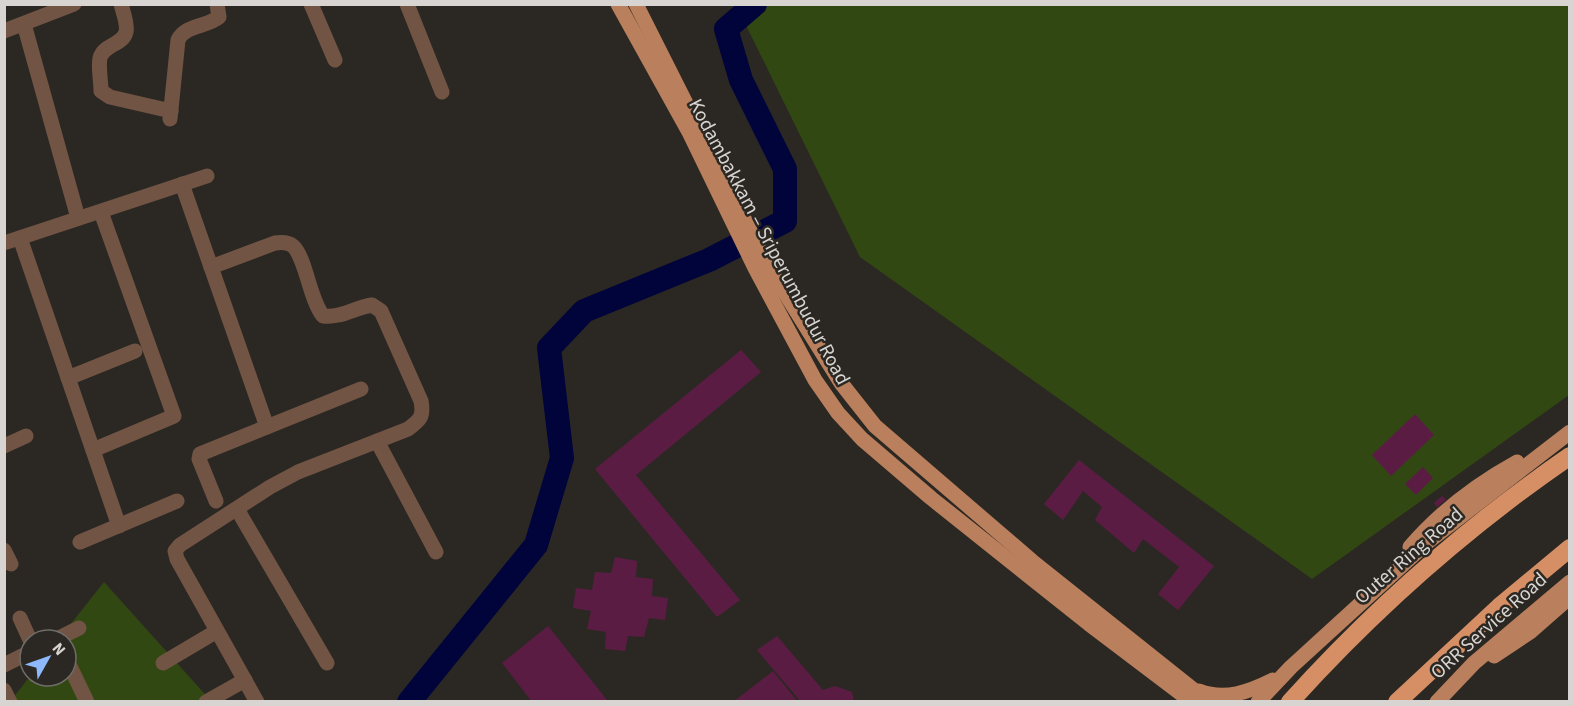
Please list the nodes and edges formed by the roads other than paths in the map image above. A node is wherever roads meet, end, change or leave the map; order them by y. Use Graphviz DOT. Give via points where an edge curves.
graph roads {
  1 [pos="74,4"];
  2 [pos="121,4"];
  3 [pos="217,4"];
  4 [pos="311,4"];
  5 [pos="407,4"];
  6 [pos="618,4"];
  7 [pos="636,4"];
  8 [pos="24,24"];
  9 [pos="4,31"];
  10 [pos="335,60"];
  11 [pos="442,92"];
  12 [pos="207,176"];
  13 [pos="182,184"];
  14 [pos="101,212"];
  15 [pos="78,218"];
  16 [pos="20,238"];
  17 [pos="748,239"];
  18 [pos="4,243"];
  19 [pos="211,267"];
  20 [pos="135,351"];
  21 [pos="68,378"];
  22 [pos="361,389"];
  23 [pos="267,427"];
  24 [pos="1569,432"];
  25 [pos="26,436"];
  26 [pos="377,441"];
  27 [pos="4,446"];
  28 [pos="93,450"];
  29 [pos="1569,456"];
  30 [pos="177,501"];
  31 [pos="216,501"];
  32 [pos="237,509"];
  33 [pos="119,526"];
  34 [pos="80,542"];
  35 [pos="1569,548"];
  36 [pos="436,552"];
  37 [pos="1569,582"];
  38 [pos="1569,597"];
  39 [pos="20,618"];
  40 [pos="25,628"];
  41 [pos="218,631"];
  42 [pos="18,658"];
  43 [pos="163,663"];
  44 [pos="327,663"];
  45 [pos="4,665"];
  46 [pos="1468,669"];
  47 [pos="1285,674"];
  48 [pos="245,680"];
  49 [pos="78,683"];
  50 [pos="4,690"];
  51 [pos="1192,695"];
  52 [pos="10,702"];
  53 [pos="87,702"];
  54 [pos="206,702"];
  55 [pos="257,702"];
  56 [pos="1209,702"];
  57 [pos="1258,702"];
  58 [pos="1290,702"];
  59 [pos="1397,702"];
  60 [pos="1437,702"];
  1 -- 8 [label="street"];
  2 -- 3 [label="street" via="126,35 103,52 101,91 170,116 178,40 186,31 219,17"];
  4 -- 10 [label="street"];
  5 -- 11 [label="street"];
  6 -- 17 [label="main road, Kodambakkam – Sriperumbudur Road"];
  7 -- 17 [label="main road, Kodambakkam – Sriperumbudur Road"];
  8 -- 9 [label="street"];
  8 -- 15 [label="street"];
  12 -- 13 [label="street"];
  13 -- 14 [label="street"];
  13 -- 19 [label="street"];
  14 -- 15 [label="street"];
  14 -- 28 [label="street" via="174,416"];
  15 -- 16 [label="street"];
  16 -- 18 [label="street"];
  16 -- 21 [label="street"];
  17 -- 51 [label="main road, Kodambakkam – Sriperumbudur Road" via="814,380 862,438 1089,624"];
  19 -- 23 [label="street"];
  19 -- 26 [label="street" via="283,242 298,253 316,307 323,316 335,317 372,305 381,311 423,412 408,429"];
  20 -- 21 [label="street"];
  21 -- 28 [label="street"];
  22 -- 23 [label="street"];
  23 -- 31 [label="street" via="200,454"];
  24 -- 47 [label="main road" via="1429,540"];
  25 -- 27 [label="street"];
  26 -- 32 [label="street" via="298,472"];
  26 -- 36 [label="street"];
  28 -- 33 [label="street"];
  29 -- 58 [label="highway, Outer Ring Road" via="1442,555 1373,616"];
  30 -- 33 [label="street"];
  32 -- 41 [label="street" via="175,551"];
  32 -- 44 [label="street"];
  33 -- 34 [label="street"];
  35 -- 59 [label="highway"];
  37 -- 46 [label="main road, ORR Service Road"];
  38 -- 46 [label="main road" via="1510,646"];
  39 -- 40 [label="street"];
  41 -- 43 [label="street"];
  41 -- 48 [label="street"];
  42 -- 45 [label="street"];
  46 -- 60 [label="main road, ORR Service Road"];
  47 -- 51 [label="main road" via="1231,696"];
  47 -- 57 [label="main road"];
  48 -- 54 [label="street"];
  48 -- 55 [label="street"];
  49 -- 53 [label="street"];
  50 -- 52 [label="street"];
  51 -- 56 [label="main road, Kodambakkam – Sriperumbudur Road"];
}
